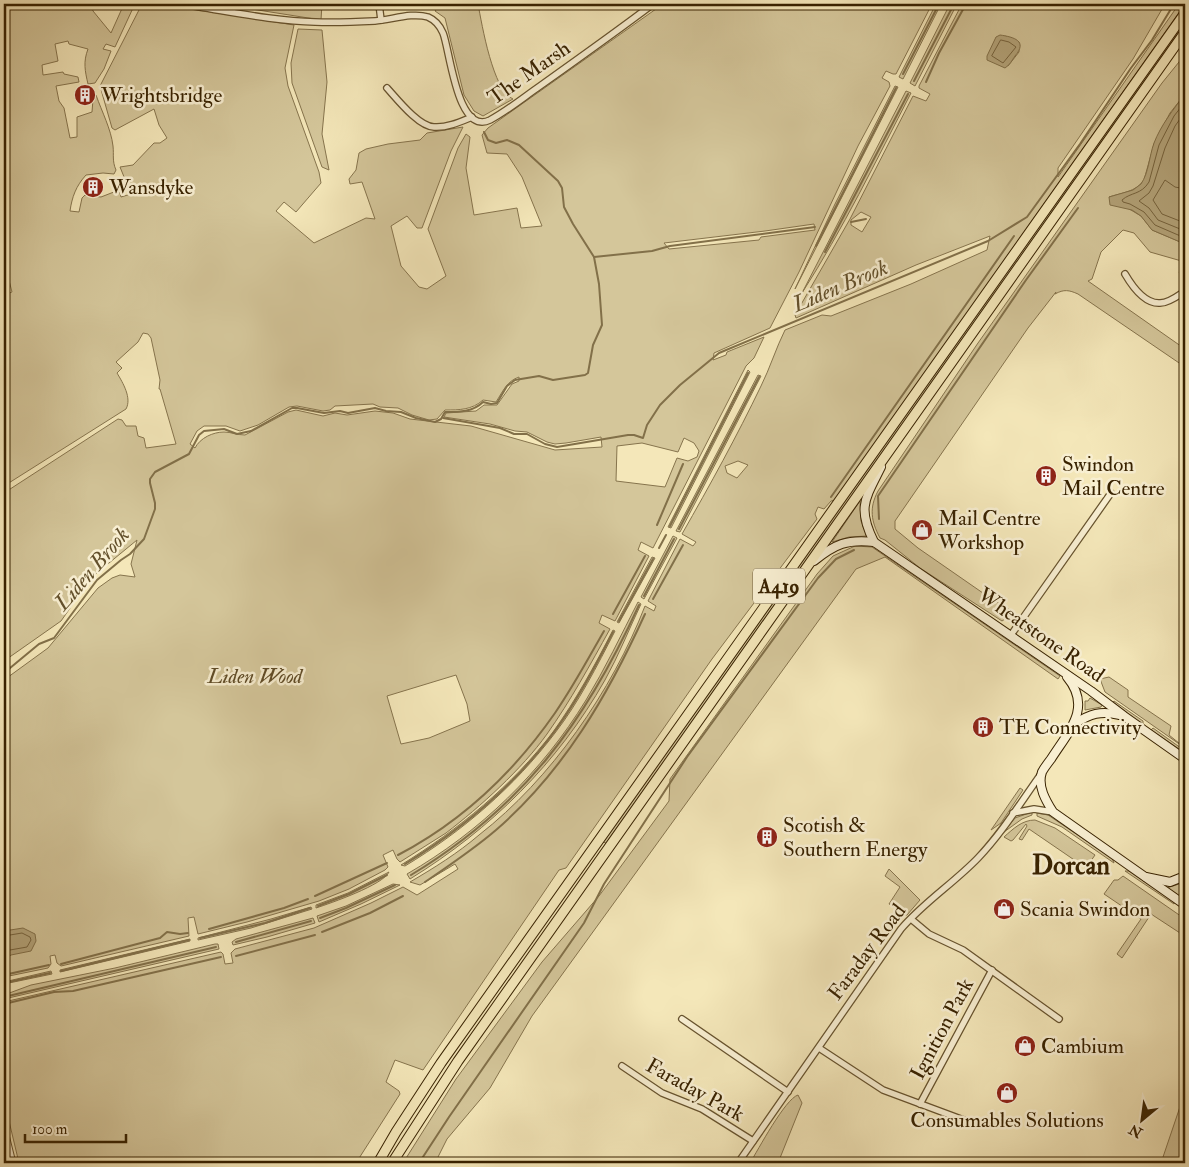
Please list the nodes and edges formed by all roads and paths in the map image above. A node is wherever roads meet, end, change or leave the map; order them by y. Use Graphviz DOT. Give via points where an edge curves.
graph roads {
  1 [pos="180,4"];
  2 [pos="379,4"];
  3 [pos="653,4"];
  4 [pos="1185,12"];
  5 [pos="381,20"];
  6 [pos="1185,32"];
  7 [pos="387,88"];
  8 [pos="472,117"];
  9 [pos="1126,274"];
  10 [pos="1185,291"];
  11 [pos="891,448"];
  12 [pos="1111,493"];
  13 [pos="874,542"];
  14 [pos="806,567"];
  15 [pos="1011,635"];
  16 [pos="1062,671"];
  17 [pos="1124,716"];
  18 [pos="1074,724"];
  19 [pos="1185,759"];
  20 [pos="1042,772"];
  21 [pos="1053,812"];
  22 [pos="1013,813"];
  23 [pos="1146,876"];
  24 [pos="1185,876"];
  25 [pos="1185,905"];
  26 [pos="911,919"];
  27 [pos="992,970"];
  28 [pos="682,1019"];
  29 [pos="1059,1019"];
  30 [pos="819,1048"];
  31 [pos="622,1066"];
  32 [pos="788,1092"];
  33 [pos="920,1104"];
  34 [pos="977,1125"];
  35 [pos="4,1131"];
  36 [pos="753,1141"];
  37 [pos="12,1163"];
  38 [pos="378,1163"];
  39 [pos="392,1163"];
  40 [pos="738,1163"];
  1 -- 5 [label="street, The Marsh" via="307,22"];
  2 -- 5 [label="street"];
  3 -- 8 [label="street, The Marsh" via="490,120 481,122"];
  4 -- 38 [label="highway, A419" via="442,1063"];
  5 -- 8 [label="street, The Marsh" via="419,16 436,23 443,34 462,104"];
  6 -- 11 [label="highway, A419"];
  7 -- 8 [label="street" via="428,126 444,126"];
  9 -- 10 [label="street" via="1137,291 1158,303"];
  11 -- 13 [label="main road" via="865,502 866,522"];
  11 -- 14 [label="highway, A419"];
  12 -- 15 [label="street"];
  13 -- 14 [label="main road" via="856,540 841,543"];
  13 -- 15 [label="main road, Wheatstone Road"];
  14 -- 39 [label="highway, A419" via="458,1061"];
  15 -- 16 [label="main road, Wheatstone Road"];
  16 -- 17 [label="main road, Wheatstone Road"];
  16 -- 18 [label="main road, Faraday Road" via="1078,696"];
  17 -- 18 [label="main road, Faraday Road" via="1098,712"];
  17 -- 19 [label="main road, Wheatstone Road"];
  18 -- 20 [label="main road, Faraday Road"];
  20 -- 21 [label="main road" via="1043,792"];
  20 -- 22 [label="street, Faraday Road"];
  21 -- 22 [label="street" via="1034,809"];
  21 -- 23 [label="main road"];
  22 -- 26 [label="street, Faraday Road" via="979,857"];
  23 -- 24 [label="main road" via="1170,882"];
  23 -- 25 [label="main road"];
  26 -- 27 [label="street, Ignition Park" via="929,934 963,950"];
  26 -- 30 [label="street, Faraday Road"];
  27 -- 29 [label="street, Ignition Park"];
  27 -- 33 [label="street, Ignition Park"];
  28 -- 32 [label="street"];
  30 -- 32 [label="street, Faraday Road"];
  30 -- 33 [label="street, Ignition Park" via="878,1087"];
  31 -- 36 [label="street, Faraday Park" via="662,1093 702,1108"];
  32 -- 36 [label="street, Faraday Road"];
  33 -- 34 [label="street, Ignition Park"];
  35 -- 37 [label="street"];
  36 -- 40 [label="street, Faraday Road"];
}
